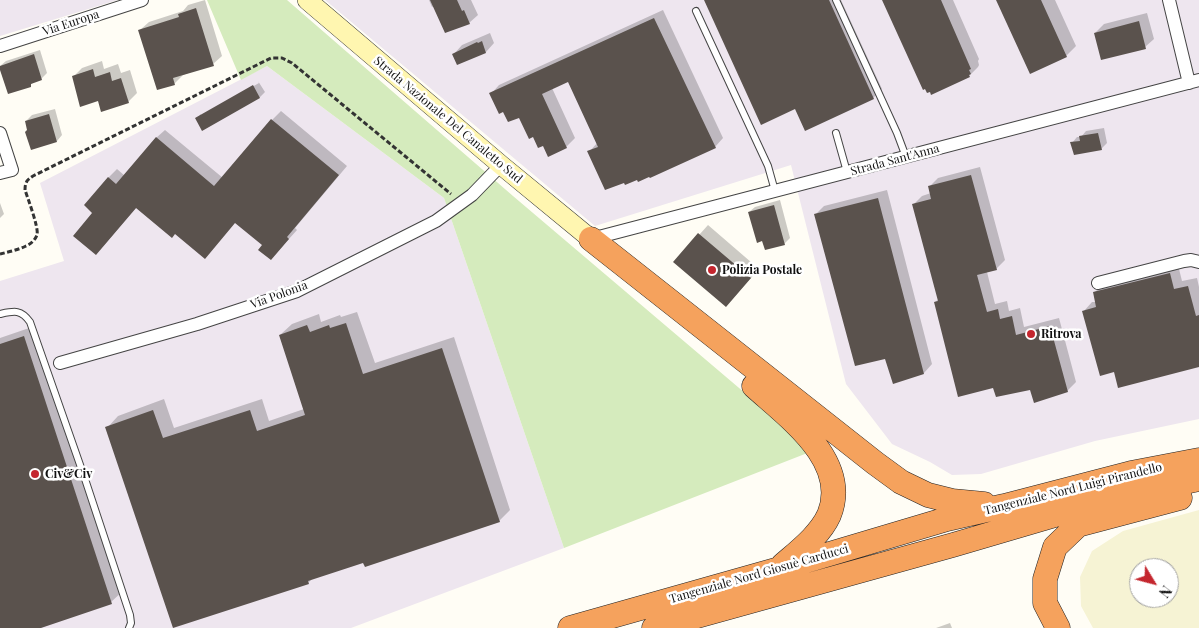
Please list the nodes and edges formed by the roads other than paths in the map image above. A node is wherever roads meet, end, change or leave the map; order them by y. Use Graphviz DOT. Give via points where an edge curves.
graph roads {
  1 [pos="142,0"];
  2 [pos="307,0"];
  3 [pos="836,0"];
  4 [pos="1169,0"];
  5 [pos="696,10"];
  6 [pos="0,46"];
  7 [pos="1194,82"];
  8 [pos="0,133"];
  9 [pos="836,133"];
  10 [pos="906,157"];
  11 [pos="501,165"];
  12 [pos="847,172"];
  13 [pos="0,173"];
  14 [pos="775,191"];
  15 [pos="591,239"];
  16 [pos="1199,262"];
  17 [pos="1098,283"];
  18 [pos="0,314"];
  19 [pos="60,363"];
  20 [pos="46,367"];
  21 [pos="1199,460"];
  22 [pos="1199,479"];
  23 [pos="1199,486"];
  24 [pos="1004,506"];
  25 [pos="947,519"];
  26 [pos="953,544"];
  27 [pos="779,569"];
  28 [pos="129,628"];
  29 [pos="570,628"];
  30 [pos="654,628"];
  31 [pos="1058,628"];
  1 -- 6 [label="street, Via Europa"];
  2 -- 11 [label="main road, Strada Nazionale Del Canaletto Sud"];
  3 -- 10 [label="lane"];
  4 -- 7 [label="street"];
  5 -- 14 [label="lane" via="768,166"];
  7 -- 10 [label="street, Strada Sant'Anna"];
  8 -- 13 [label="street" via="12,170"];
  9 -- 12 [label="lane"];
  10 -- 12 [label="street, Strada Sant'Anna"];
  11 -- 15 [label="main road, Strada Nazionale Del Canaletto Sud"];
  11 -- 19 [label="street, Via Polonia" via="472,196 436,221 297,291 197,324"];
  12 -- 14 [label="street, Strada Sant'Anna"];
  14 -- 15 [label="street, Strada Sant'Anna"];
  15 -- 24 [label="highway" via="901,482 928,495 952,501"];
  15 -- 27 [label="highway" via="803,431 822,454 832,477 834,496 829,515 818,532"];
  16 -- 17 [label="street" via="1187,261"];
  18 -- 20 [label="lane" via="19,312 25,315"];
  19 -- 20 [label="lane"];
  20 -- 28 [label="lane" via="130,615"];
  21 -- 24 [label="highway, Tangenziale Nord Luigi Pirandello" via="1131,472"];
  22 -- 26 [label="highway, Tangenziale Nord Luigi Pirandello" via="1123,495"];
  23 -- 31 [label="highway" via="1189,496 1078,525 1055,547 1045,579 1045,603"];
  24 -- 25 [label="highway, Tangenziale Nord Luigi Pirandello"];
  25 -- 27 [label="highway, Tangenziale Nord Giosuè Carducci"];
  26 -- 30 [label="highway, Tangenziale Nord Giosuè Carducci"];
  27 -- 29 [label="highway, Tangenziale Nord Giosuè Carducci"];
}
